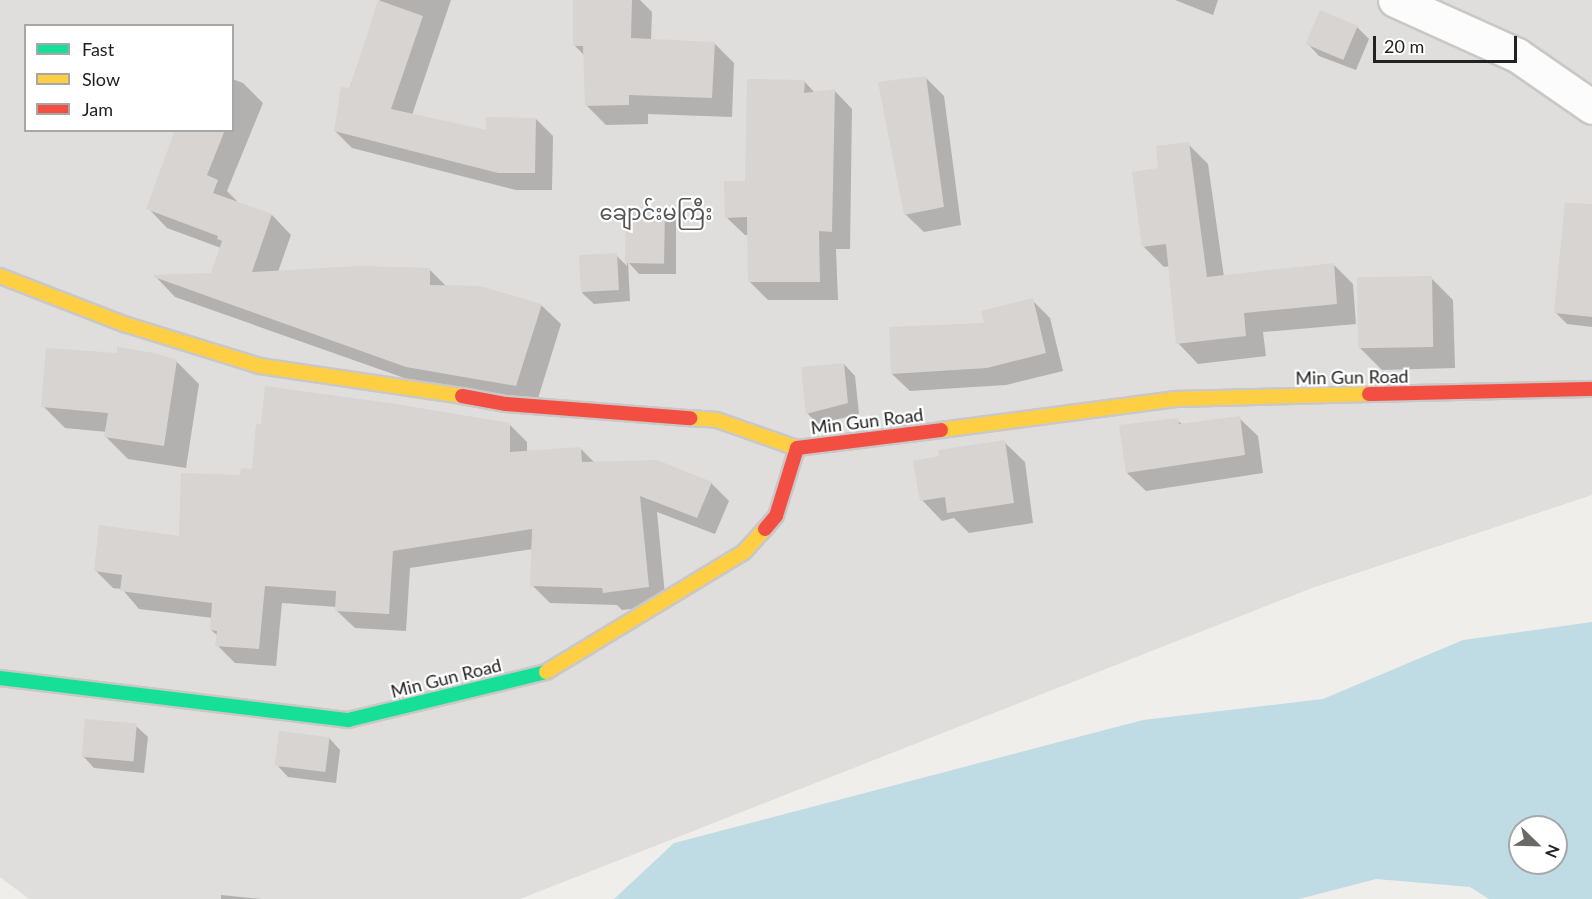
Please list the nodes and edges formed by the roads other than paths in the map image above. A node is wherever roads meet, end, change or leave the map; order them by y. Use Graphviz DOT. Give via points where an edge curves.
graph roads {
  1 [pos="1395,0"];
  2 [pos="1592,107"];
  3 [pos="0,276"];
  4 [pos="1592,389"];
  5 [pos="797,448"];
  6 [pos="0,678"];
  1 -- 2 [label="street" via="1517,55"];
  3 -- 5 [label="street" via="124,324 260,366 506,404 717,420"];
  4 -- 5 [label="street, Min Gun Road" via="1178,399"];
  5 -- 6 [label="street, Min Gun Road" via="776,516 744,552 552,670 348,720"];
}
